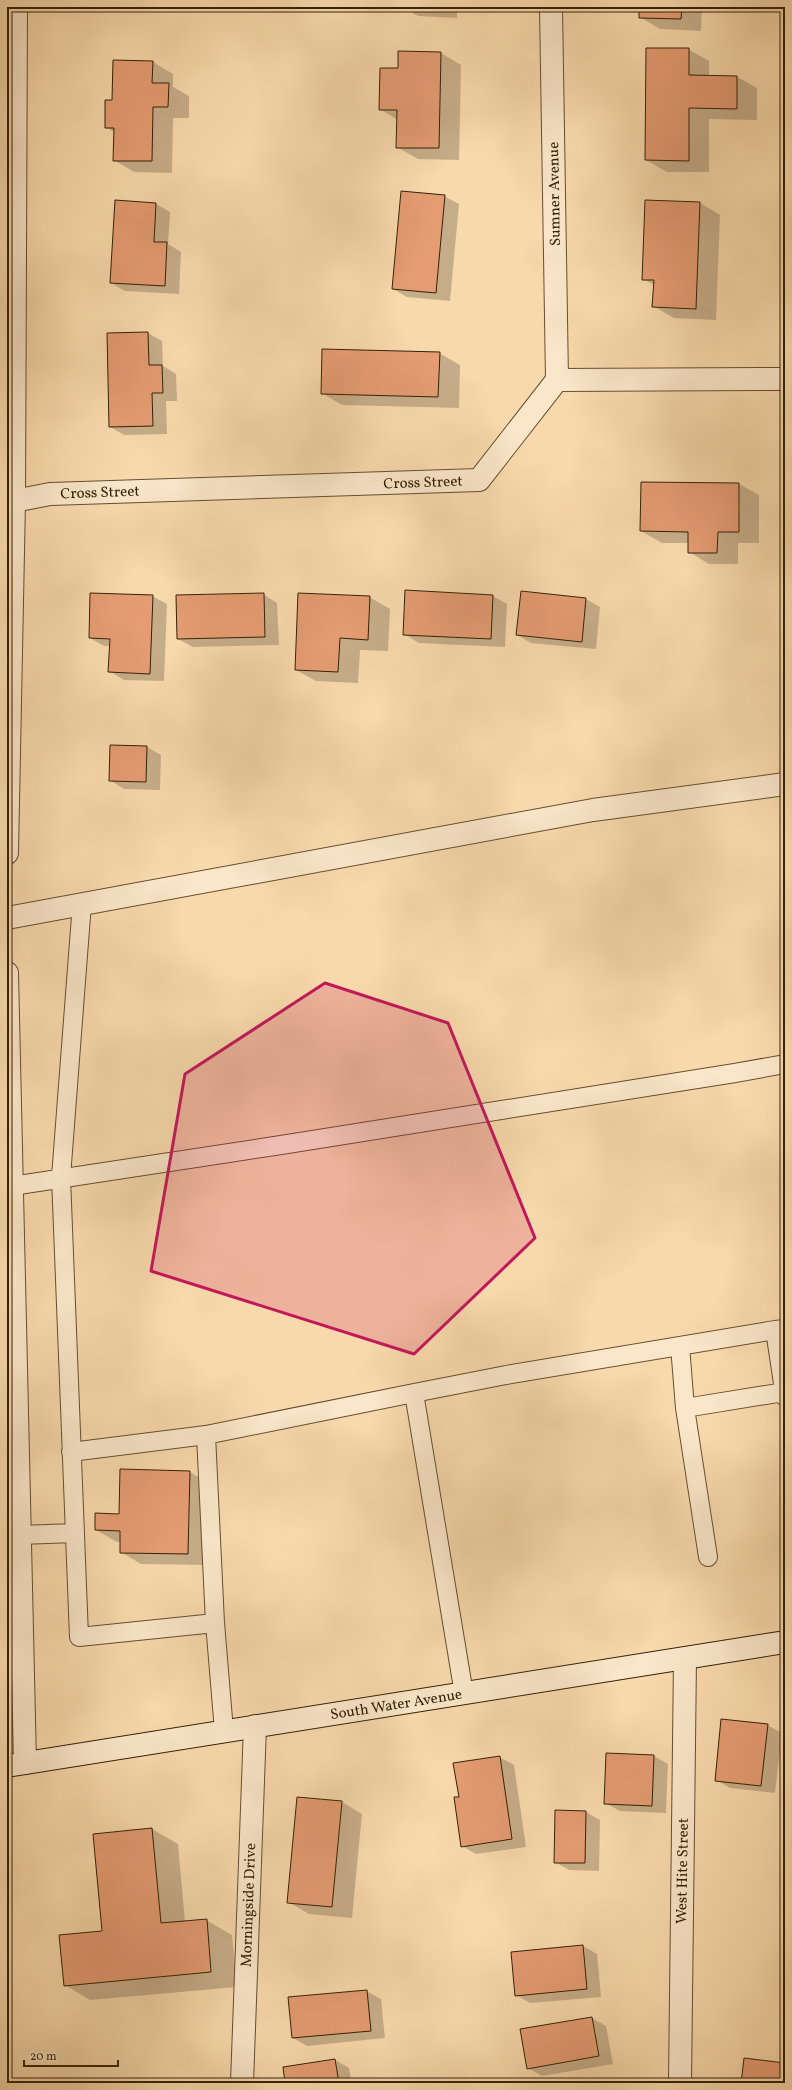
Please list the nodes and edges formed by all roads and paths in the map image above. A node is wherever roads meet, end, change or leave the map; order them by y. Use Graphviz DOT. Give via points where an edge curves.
graph roads {
  1 [pos="16,7"];
  2 [pos="551,7"];
  3 [pos="785,379"];
  4 [pos="557,380"];
  5 [pos="14,501"];
  6 [pos="785,784"];
  7 [pos="7,853"];
  8 [pos="82,904"];
  9 [pos="7,918"];
  10 [pos="7,973"];
  11 [pos="7,1001"];
  12 [pos="785,1064"];
  13 [pos="62,1177"];
  14 [pos="12,1186"];
  15 [pos="10,1273"];
  16 [pos="780,1330"];
  17 [pos="680,1346"];
  18 [pos="414,1393"];
  19 [pos="785,1394"];
  20 [pos="685,1408"];
  21 [pos="206,1435"];
  22 [pos="71,1452"];
  23 [pos="14,1508"];
  24 [pos="75,1534"];
  25 [pos="20,1535"];
  26 [pos="708,1557"];
  27 [pos="215,1623"];
  28 [pos="14,1626"];
  29 [pos="785,1642"];
  30 [pos="684,1659"];
  31 [pos="464,1694"];
  32 [pos="255,1726"];
  33 [pos="224,1731"];
  34 [pos="16,1765"];
  35 [pos="242,2083"];
  36 [pos="680,2083"];
  1 -- 5 [label="street"];
  2 -- 4 [label="street, Sumner Avenue"];
  3 -- 4 [label="street"];
  4 -- 5 [label="street, Cross Street" via="479,480 50,494"];
  5 -- 7 [label="street"];
  6 -- 8 [label="street" via="593,810"];
  8 -- 9 [label="street"];
  8 -- 13 [label="lane"];
  10 -- 11 [label="street"];
  11 -- 14 [label="street"];
  12 -- 13 [label="lane" via="281,1146"];
  13 -- 14 [label="lane"];
  13 -- 22 [label="lane"];
  14 -- 15 [label="street"];
  15 -- 23 [label="street"];
  16 -- 17 [label="lane"];
  16 -- 19 [label="lane"];
  17 -- 18 [label="lane"];
  17 -- 20 [label="lane"];
  18 -- 21 [label="lane"];
  18 -- 31 [label="lane"];
  19 -- 20 [label="lane"];
  20 -- 26 [label="lane"];
  21 -- 22 [label="lane"];
  21 -- 27 [label="lane"];
  22 -- 24 [label="lane"];
  23 -- 25 [label="street"];
  24 -- 25 [label="lane"];
  24 -- 27 [label="lane" via="79,1637"];
  25 -- 28 [label="street"];
  27 -- 33 [label="lane"];
  28 -- 34 [label="street"];
  29 -- 30 [label="street, South Water Avenue"];
  30 -- 31 [label="street, South Water Avenue"];
  30 -- 36 [label="street, West Hite Street"];
  31 -- 32 [label="street, South Water Avenue"];
  32 -- 33 [label="street, South Water Avenue"];
  32 -- 35 [label="street, Morningside Drive"];
  33 -- 34 [label="street, South Water Avenue"];
}
